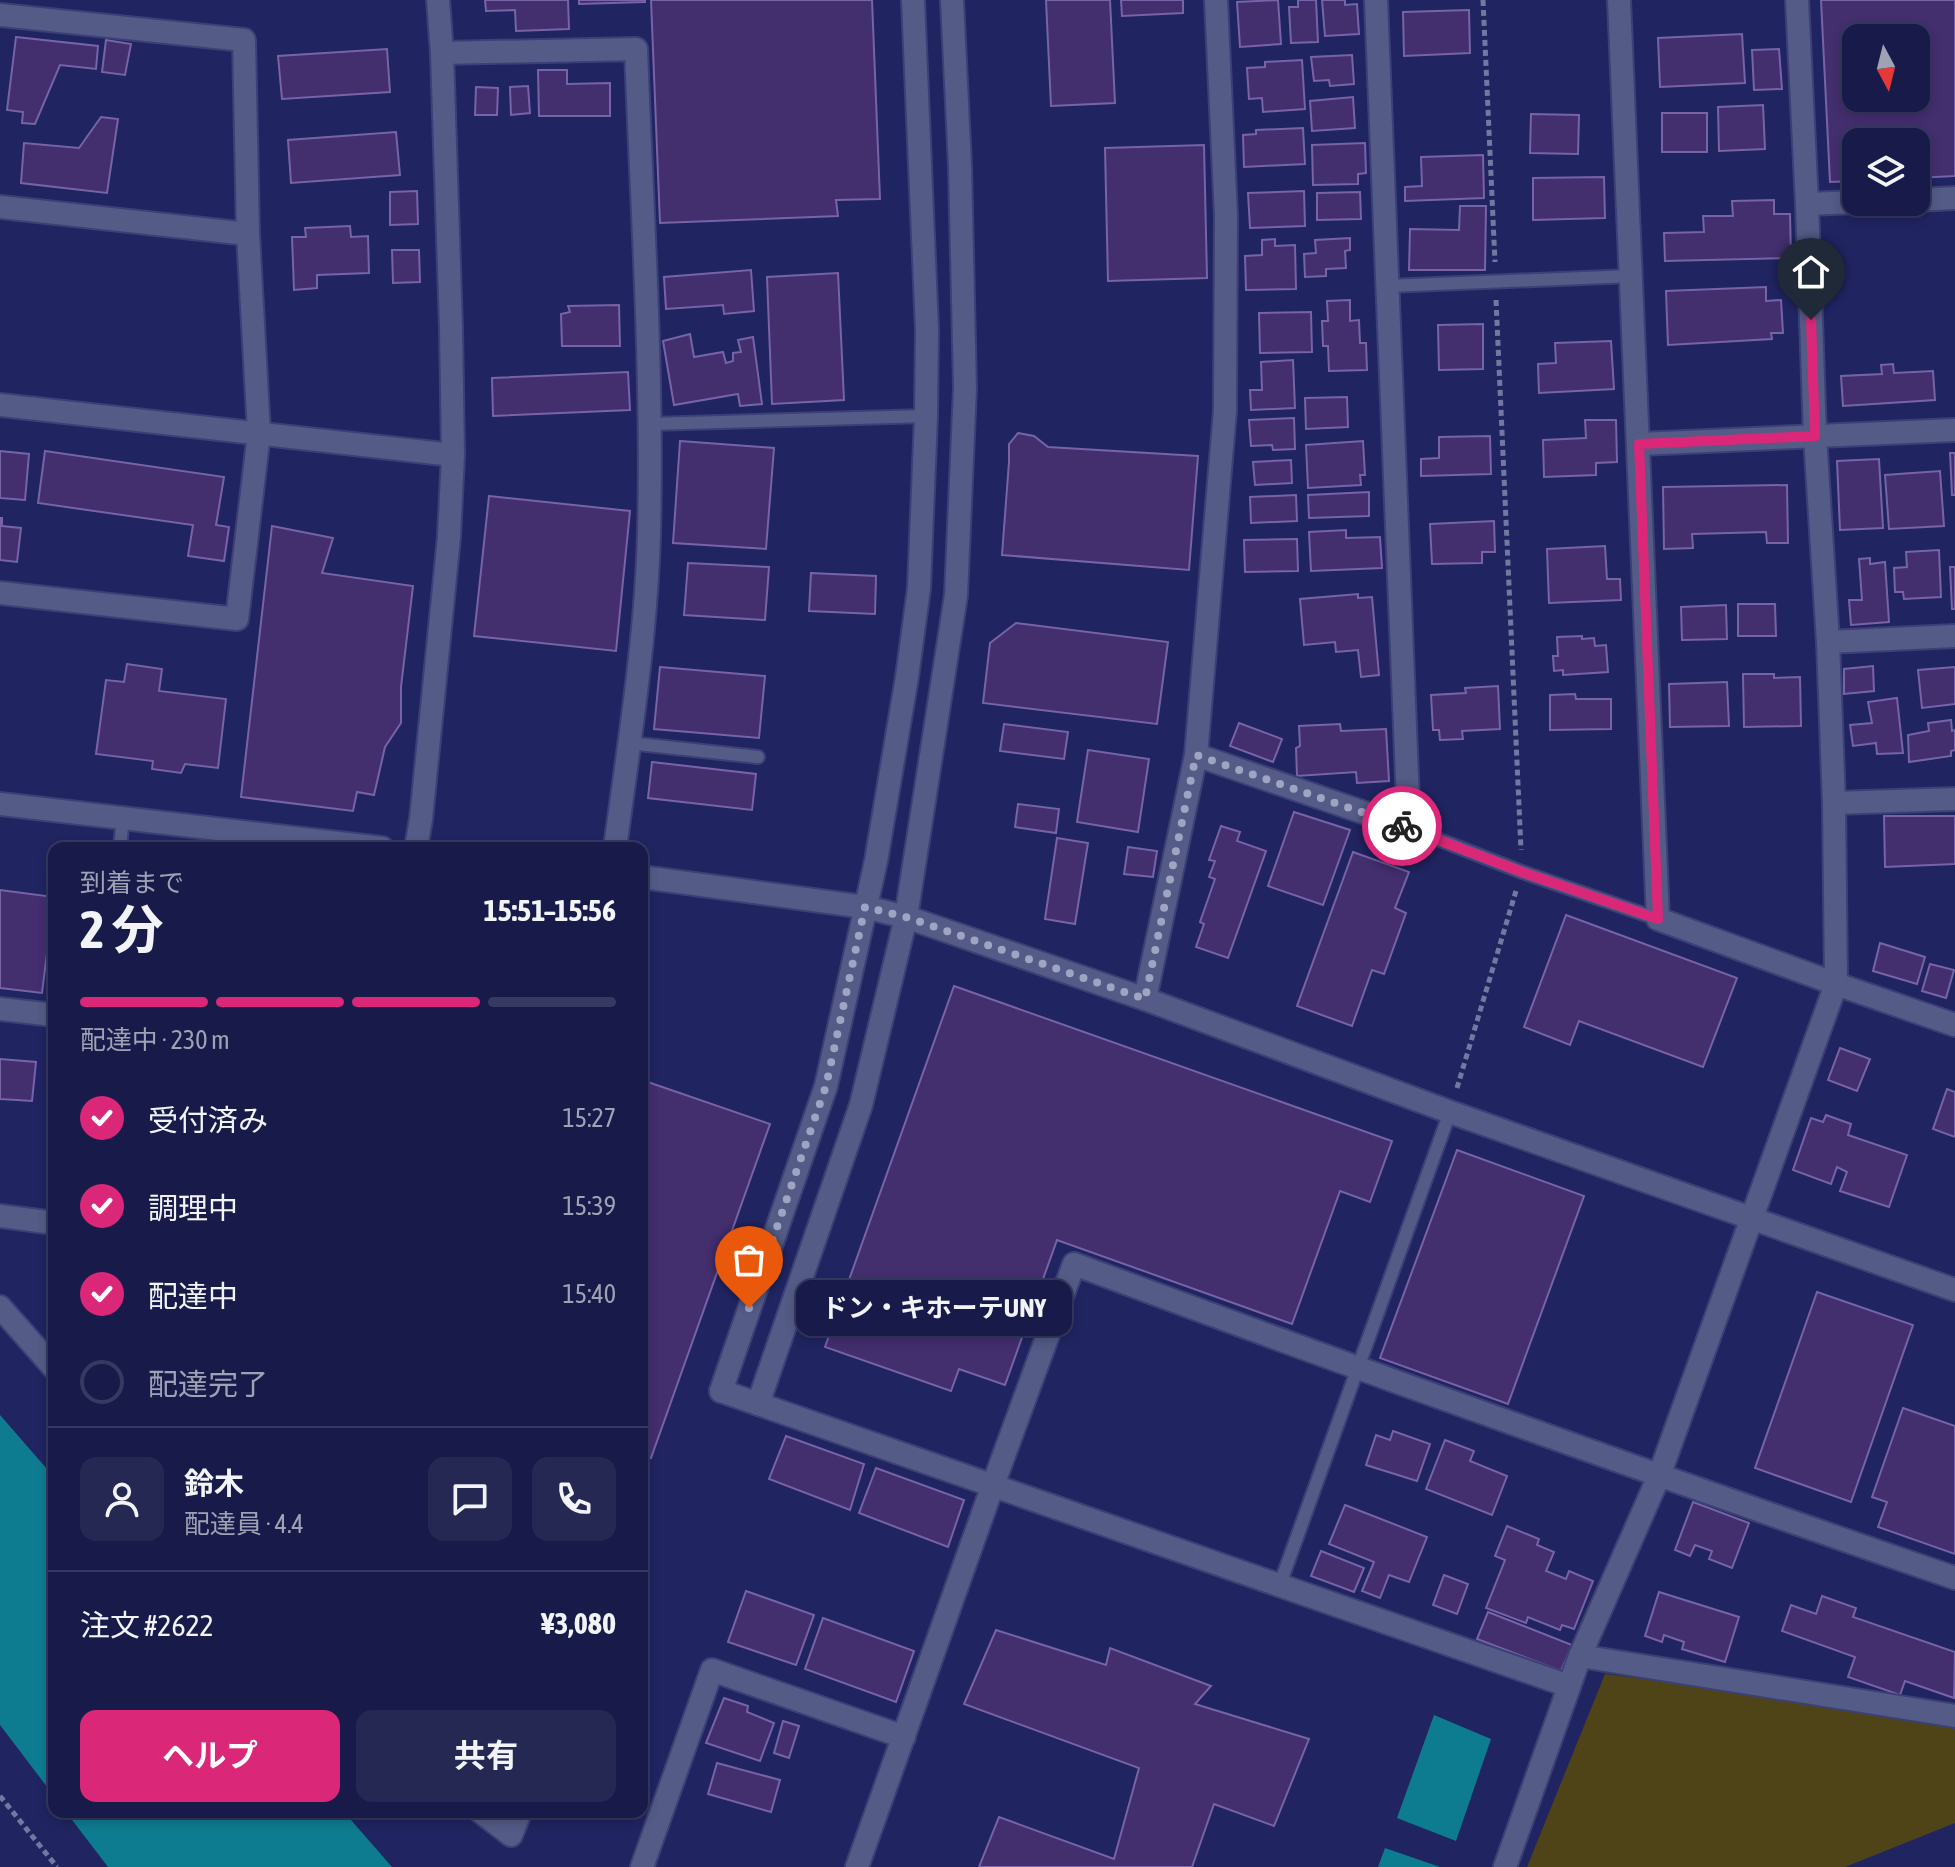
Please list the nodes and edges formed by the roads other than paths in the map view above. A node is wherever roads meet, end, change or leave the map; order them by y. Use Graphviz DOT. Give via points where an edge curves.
graph roads {
  1 [pos="438,0"];
  2 [pos="913,0"];
  3 [pos="952,0"];
  4 [pos="1216,0"];
  5 [pos="1376,0"];
  6 [pos="1619,0"];
  7 [pos="1797,0"];
  8 [pos="0,15"];
  9 [pos="442,53"];
  10 [pos="1955,198"];
  11 [pos="1930,199"];
  12 [pos="1842,203"];
  13 [pos="1807,204"];
  14 [pos="0,207"];
  15 [pos="248,234"];
  16 [pos="1631,276"];
  17 [pos="1387,286"];
  18 [pos="0,405"];
  19 [pos="926,416"];
  20 [pos="650,424"];
  21 [pos="1955,430"];
  22 [pos="259,433"];
  23 [pos="1815,436"];
  24 [pos="1639,444"];
  25 [pos="453,455"];
  26 [pos="0,593"];
  27 [pos="1955,636"];
  28 [pos="1828,642"];
  29 [pos="629,743"];
  30 [pos="1196,755"];
  31 [pos="758,757"];
  32 [pos="1955,799"];
  33 [pos="1834,803"];
  34 [pos="0,804"];
  35 [pos="123,817"];
  36 [pos="1409,828"];
  37 [pos="121,842"];
  38 [pos="332,842"];
  39 [pos="417,842"];
  40 [pos="616,842"];
  41 [pos="648,878"];
  42 [pos="865,907"];
  43 [pos="906,917"];
  44 [pos="1658,919"];
  45 [pos="1836,984"];
  46 [pos="1145,999"];
  47 [pos="0,1009"];
  48 [pos="48,1014"];
  49 [pos="1955,1025"];
  50 [pos="1450,1112"];
  51 [pos="0,1216"];
  52 [pos="1752,1218"];
  53 [pos="48,1222"];
  54 [pos="1955,1290"];
  55 [pos="0,1307"];
  56 [pos="48,1361"];
  57 [pos="1357,1369"];
  58 [pos="758,1404"];
  59 [pos="1659,1476"];
  60 [pos="993,1485"];
  61 [pos="1955,1578"];
  62 [pos="1279,1587"];
  63 [pos="1580,1656"];
  64 [pos="1569,1686"];
  65 [pos="1955,1716"];
  66 [pos="904,1737"];
  67 [pos="489,1818"];
  68 [pos="518,1818"];
  69 [pos="642,1867"];
  70 [pos="857,1867"];
  71 [pos="1505,1867"];
  1 -- 9 [label="street"];
  2 -- 19 [label="street"];
  3 -- 43 [label="street" via="965,388 957,579"];
  4 -- 30 [label="street" via="1226,216 1225,411"];
  5 -- 17 [label="street"];
  6 -- 16 [label="street"];
  7 -- 13 [label="street"];
  8 -- 15 [label="street" via="244,40"];
  9 -- 20 [label="street" via="636,49"];
  9 -- 25 [label="street"];
  10 -- 11 [label="street"];
  12 -- 13 [label="street"];
  13 -- 23 [label="street"];
  14 -- 15 [label="street"];
  15 -- 22 [label="street"];
  16 -- 17 [label="lane"];
  16 -- 24 [label="street"];
  17 -- 36 [label="street"];
  18 -- 22 [label="street"];
  19 -- 20 [label="lane"];
  19 -- 42 [label="street" via="919,588"];
  20 -- 29 [label="street" via="649,537"];
  21 -- 23 [label="street"];
  22 -- 25 [label="street"];
  22 -- 26 [label="street" via="237,619"];
  23 -- 24 [label="street"];
  23 -- 28 [label="street"];
  24 -- 44 [label="street"];
  25 -- 39 [label="street"];
  27 -- 28 [label="street"];
  28 -- 33 [label="street"];
  29 -- 31 [label="lane"];
  29 -- 40 [label="street"];
  30 -- 36 [label="street"];
  30 -- 46 [label="street"];
  32 -- 33 [label="street"];
  33 -- 45 [label="street"];
  34 -- 35 [label="street"];
  35 -- 37 [label="lane"];
  35 -- 38 [label="street"];
  36 -- 44 [label="lane"];
  41 -- 42 [label="street"];
  42 -- 43 [label="street"];
  42 -- 58 [label="street" via="826,1086 721,1391"];
  43 -- 46 [label="street"];
  43 -- 58 [label="street" via="861,1105"];
  44 -- 45 [label="street"];
  45 -- 49 [label="street"];
  45 -- 52 [label="street"];
  46 -- 50 [label="street"];
  47 -- 48 [label="street"];
  50 -- 52 [label="street"];
  50 -- 57 [label="lane"];
  51 -- 53 [label="street"];
  52 -- 54 [label="street"];
  52 -- 59 [label="street"];
  55 -- 56 [label="street"];
  57 -- 59 [label="street"];
  57 -- 60 [label="street" via="1074,1264"];
  57 -- 62 [label="lane"];
  58 -- 60 [label="street"];
  59 -- 61 [label="street"];
  59 -- 63 [label="street"];
  60 -- 62 [label="street"];
  60 -- 66 [label="street"];
  62 -- 64 [label="street"];
  63 -- 64 [label="street"];
  63 -- 65 [label="street"];
  64 -- 71 [label="street"];
  66 -- 69 [label="street" via="712,1670"];
  66 -- 70 [label="street"];
  67 -- 68 [label="street" via="511,1835"];
}
